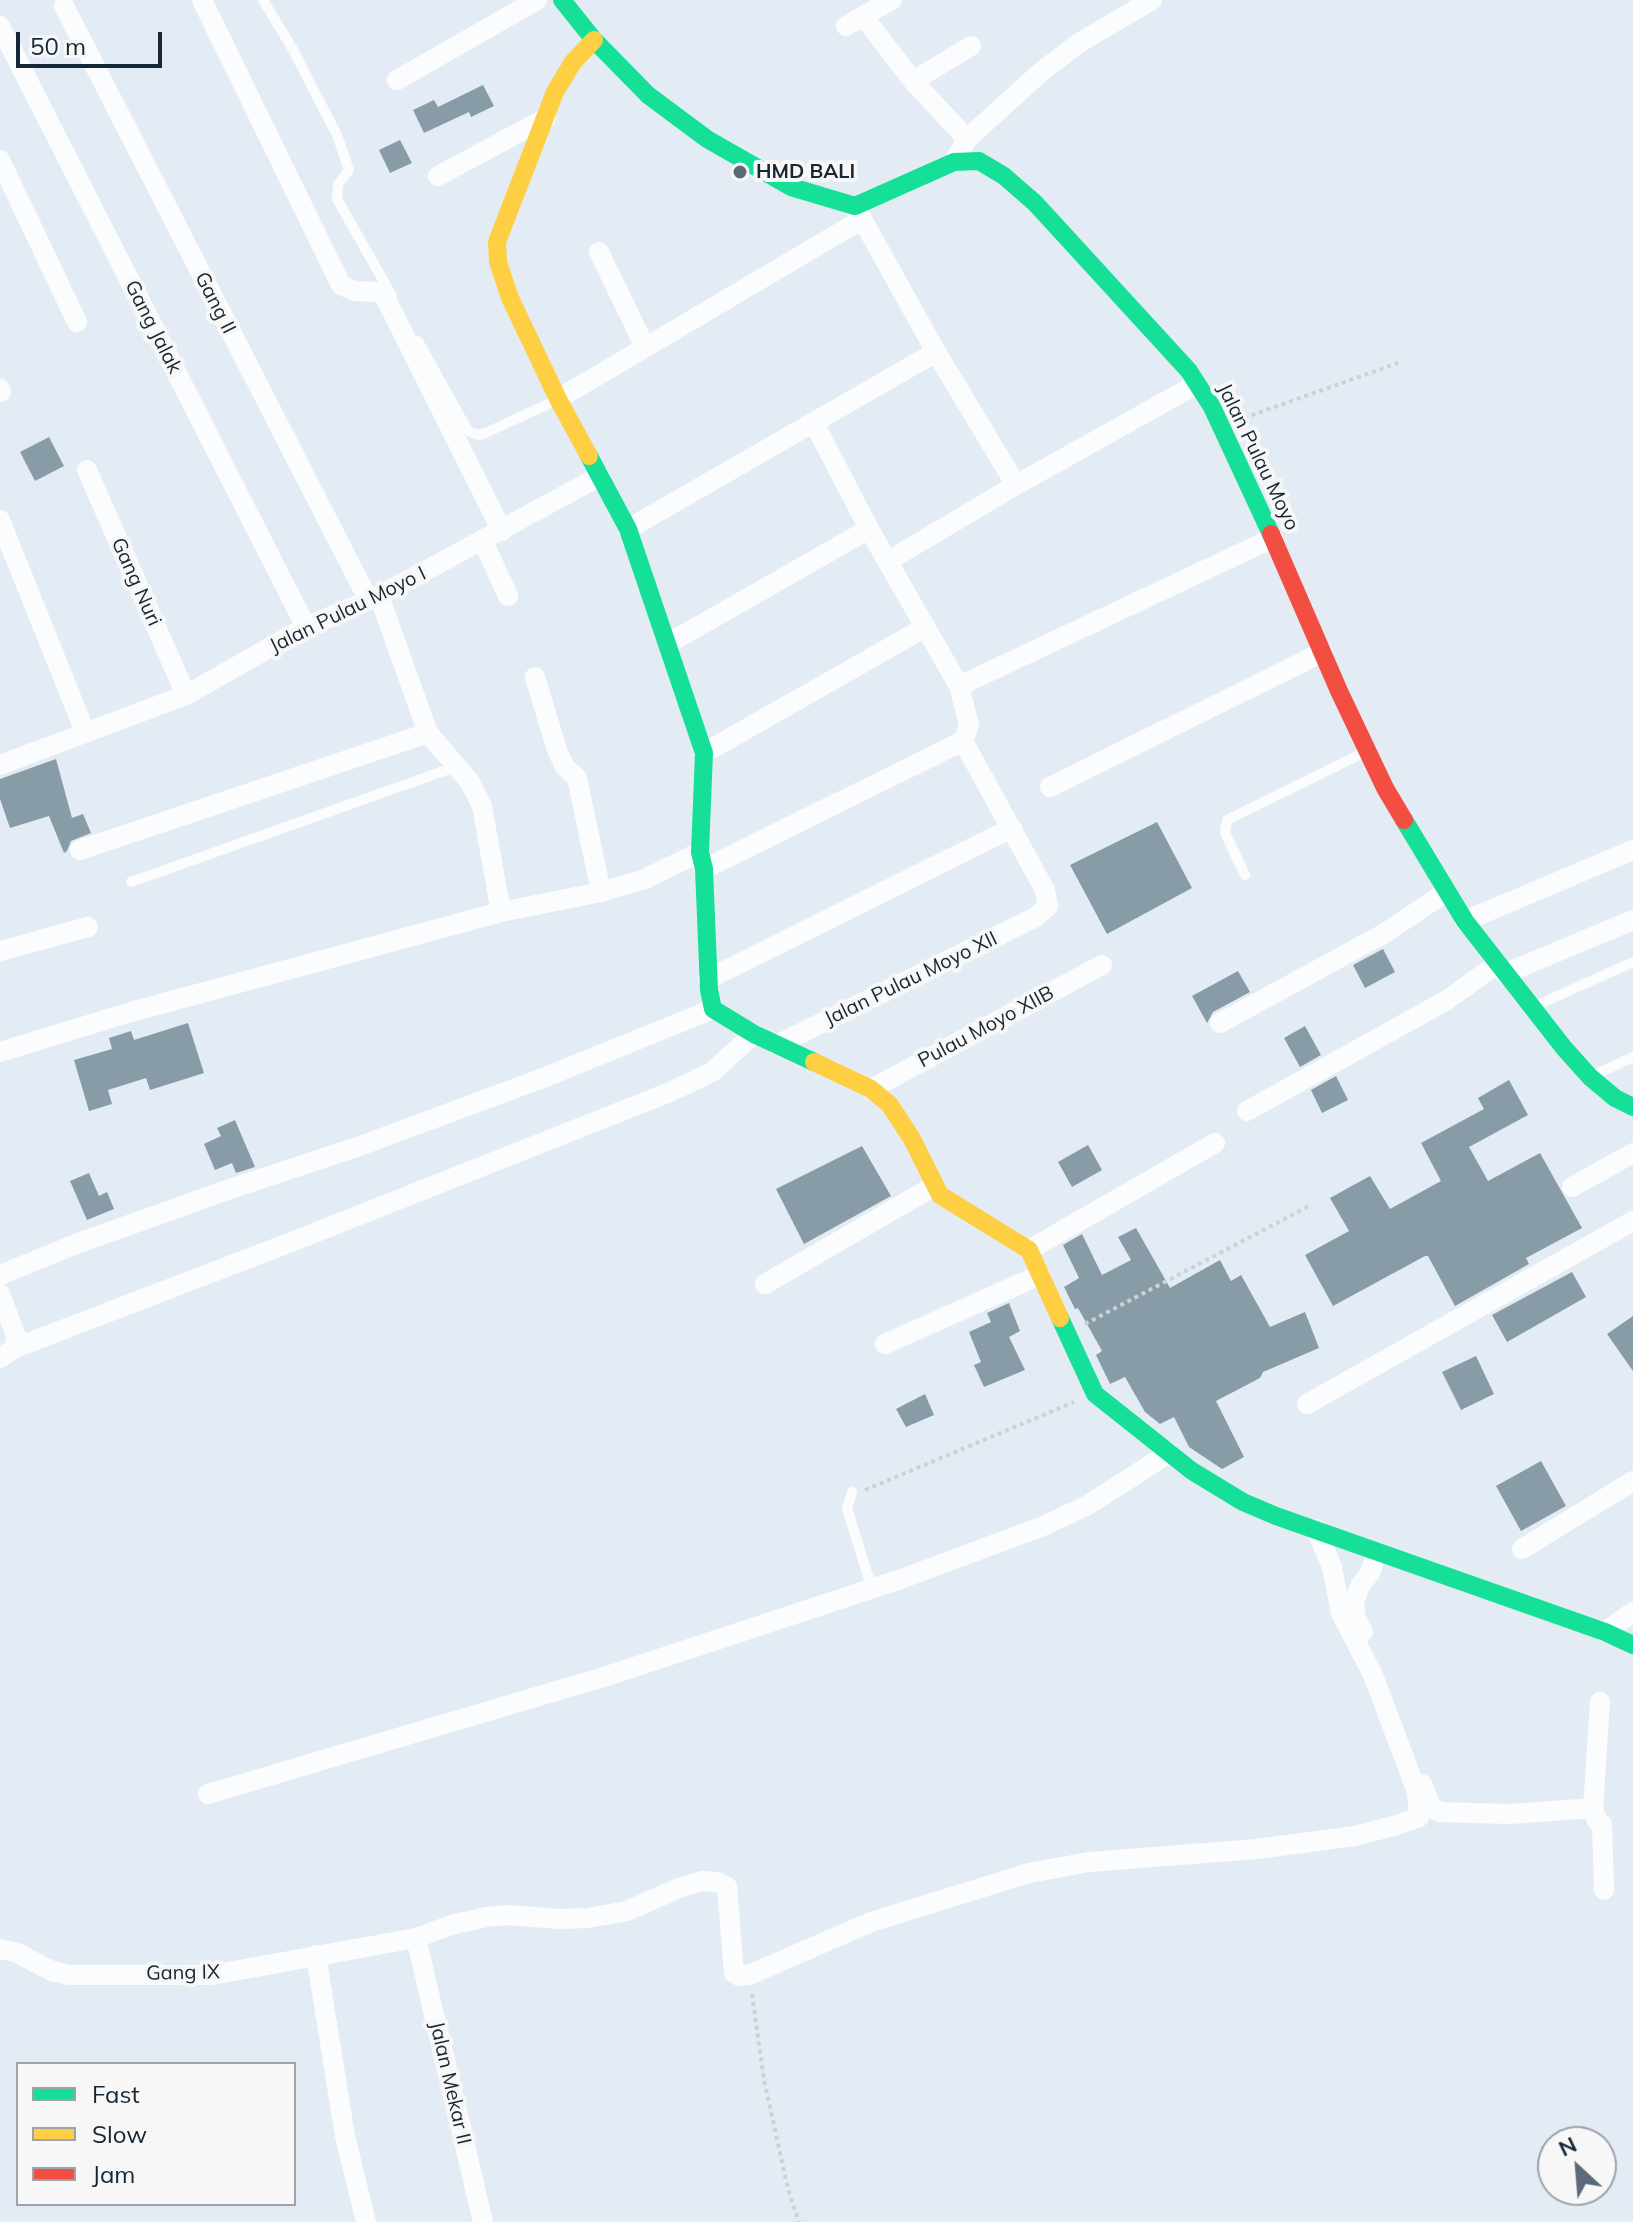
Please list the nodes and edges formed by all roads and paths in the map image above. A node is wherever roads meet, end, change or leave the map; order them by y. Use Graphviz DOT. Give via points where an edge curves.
graph roads {
  1 [pos="202,0"];
  2 [pos="263,0"];
  3 [pos="537,0"];
  4 [pos="892,0"];
  5 [pos="1152,0"];
  6 [pos="567,2"];
  7 [pos="64,6"];
  8 [pos="0,26"];
  9 [pos="594,40"];
  10 [pos="971,46"];
  11 [pos="397,80"];
  12 [pos="913,81"];
  13 [pos="546,118"];
  14 [pos="967,139"];
  15 [pos="0,160"];
  16 [pos="954,162"];
  17 [pos="438,176"];
  18 [pos="858,213"];
  19 [pos="599,252"];
  20 [pos="77,322"];
  21 [pos="645,347"];
  22 [pos="936,352"];
  23 [pos="1398,363"];
  24 [pos="1197,384"];
  25 [pos="558,399"];
  26 [pos="814,423"];
  27 [pos="1223,425"];
  28 [pos="87,470"];
  29 [pos="600,476"];
  30 [pos="1016,485"];
  31 [pos="0,520"];
  32 [pos="628,529"];
  33 [pos="869,529"];
  34 [pos="492,536"];
  35 [pos="1273,538"];
  36 [pos="888,561"];
  37 [pos="508,596"];
  38 [pos="374,598"];
  39 [pos="306,627"];
  40 [pos="924,628"];
  41 [pos="669,643"];
  42 [pos="1323,652"];
  43 [pos="535,677"];
  44 [pos="959,686"];
  45 [pos="186,695"];
  46 [pos="85,732"];
  47 [pos="428,733"];
  48 [pos="963,741"];
  49 [pos="1367,751"];
  50 [pos="704,753"];
  51 [pos="0,765"];
  52 [pos="455,767"];
  53 [pos="1050,787"];
  54 [pos="1012,828"];
  55 [pos="80,850"];
  56 [pos="1633,850"];
  57 [pos="692,861"];
  58 [pos="1245,875"];
  59 [pos="131,882"];
  60 [pos="601,892"];
  61 [pos="1446,892"];
  62 [pos="501,912"];
  63 [pos="1633,920"];
  64 [pos="1465,921"];
  65 [pos="88,927"];
  66 [pos="0,951"];
  67 [pos="1633,962"];
  68 [pos="1102,965"];
  69 [pos="1500,969"];
  70 [pos="708,979"];
  71 [pos="1531,1008"];
  72 [pos="713,1009"];
  73 [pos="1220,1023"];
  74 [pos="754,1034"];
  75 [pos="777,1045"];
  76 [pos="0,1052"];
  77 [pos="1633,1057"];
  78 [pos="1590,1077"];
  79 [pos="871,1089"];
  80 [pos="1633,1107"];
  81 [pos="1247,1111"];
  82 [pos="1215,1143"];
  83 [pos="1633,1153"];
  84 [pos="1572,1187"];
  85 [pos="926,1191"];
  86 [pos="1311,1205"];
  87 [pos="1633,1221"];
  88 [pos="1029,1250"];
  89 [pos="0,1275"];
  90 [pos="1040,1275"];
  91 [pos="765,1284"];
  92 [pos="0,1294"];
  93 [pos="1065,1334"];
  94 [pos="885,1344"];
  95 [pos="7,1353"];
  96 [pos="1095,1394"];
  97 [pos="1307,1404"];
  98 [pos="1169,1453"];
  99 [pos="1633,1481"];
  100 [pos="852,1492"];
  101 [pos="1324,1548"];
  102 [pos="1522,1549"];
  103 [pos="1374,1561"];
  104 [pos="872,1589"];
  105 [pos="1633,1612"];
  106 [pos="1605,1632"];
  107 [pos="1633,1645"];
  108 [pos="1600,1702"];
  109 [pos="208,1794"];
  110 [pos="1593,1808"];
  111 [pos="1604,1890"];
  112 [pos="417,1941"];
  113 [pos="0,1949"];
  114 [pos="316,1955"];
  115 [pos="749,1975"];
  116 [pos="366,2222"];
  117 [pos="483,2222"];
  118 [pos="799,2222"];
  1 -- 34 [label="street" via="341,285 385,297"];
  2 -- 25 [label="lane" via="337,135 349,170 338,184 337,199 468,431 481,435"];
  3 -- 11 [label="street"];
  4 -- 12 [label="street" via="854,21"];
  5 -- 14 [label="street" via="1079,43"];
  6 -- 9 [label="street"];
  7 -- 38 [label="street, Gang II"];
  8 -- 39 [label="street, Gang Jalak"];
  9 -- 13 [label="street" via="563,77"];
  9 -- 18 [label="street" via="685,124 791,187"];
  10 -- 12 [label="street"];
  12 -- 14 [label="street"];
  13 -- 17 [label="street"];
  13 -- 25 [label="street" via="497,242 510,298"];
  14 -- 16 [label="street"];
  15 -- 20 [label="street"];
  16 -- 18 [label="street"];
  16 -- 24 [label="street, Jalan Pulau Moyo" via="979,161 1027,195"];
  18 -- 21 [label="street"];
  18 -- 22 [label="street"];
  19 -- 21 [label="street"];
  21 -- 25 [label="street"];
  22 -- 26 [label="street"];
  22 -- 30 [label="street"];
  23 -- 27 [label="path"];
  24 -- 27 [label="street, Jalan Pulau Moyo"];
  24 -- 30 [label="street"];
  25 -- 29 [label="street"];
  26 -- 32 [label="street"];
  26 -- 33 [label="street"];
  27 -- 35 [label="street, Jalan Pulau Moyo"];
  28 -- 45 [label="street, Gang Nuri"];
  29 -- 32 [label="street"];
  29 -- 34 [label="street, Jalan Pulau Moyo I"];
  30 -- 36 [label="street"];
  31 -- 46 [label="street"];
  32 -- 41 [label="street"];
  33 -- 36 [label="street"];
  33 -- 41 [label="street"];
  34 -- 37 [label="street"];
  34 -- 38 [label="street, Jalan Pulau Moyo I"];
  35 -- 42 [label="street, Jalan Pulau Moyo"];
  35 -- 44 [label="street"];
  36 -- 40 [label="street"];
  38 -- 39 [label="street, Jalan Pulau Moyo I"];
  38 -- 47 [label="street, Gang II"];
  39 -- 45 [label="street, Jalan Pulau Moyo I"];
  40 -- 44 [label="street"];
  40 -- 50 [label="street"];
  41 -- 50 [label="street"];
  42 -- 49 [label="street, Jalan Pulau Moyo"];
  42 -- 53 [label="street"];
  43 -- 60 [label="street" via="557,750 577,778"];
  44 -- 48 [label="street" via="969,725"];
  45 -- 46 [label="street, Jalan Pulau Moyo I"];
  46 -- 51 [label="street, Jalan Pulau Moyo I"];
  47 -- 52 [label="street, Gang II"];
  47 -- 55 [label="street"];
  48 -- 54 [label="street"];
  48 -- 57 [label="street"];
  49 -- 58 [label="lane" via="1227,820 1225,833"];
  49 -- 61 [label="street, Jalan Pulau Moyo"];
  50 -- 57 [label="street"];
  52 -- 59 [label="lane"];
  52 -- 62 [label="street, Gang II" via="482,806"];
  54 -- 70 [label="street"];
  54 -- 75 [label="street, Jalan Pulau Moyo XII" via="1045,890 1044,912"];
  56 -- 64 [label="street"];
  57 -- 60 [label="street"];
  57 -- 70 [label="street"];
  60 -- 62 [label="street"];
  61 -- 64 [label="street, Jalan Pulau Moyo"];
  61 -- 73 [label="street" via="1385,933"];
  62 -- 76 [label="street"];
  63 -- 69 [label="street"];
  64 -- 69 [label="street, Jalan Pulau Moyo"];
  65 -- 66 [label="street"];
  67 -- 71 [label="lane"];
  68 -- 79 [label="street, Pulau Moyo XIIB"];
  69 -- 71 [label="street, Jalan Pulau Moyo"];
  69 -- 81 [label="street"];
  70 -- 72 [label="street"];
  71 -- 78 [label="street, Jalan Pulau Moyo"];
  72 -- 74 [label="street"];
  72 -- 89 [label="street" via="543,1078"];
  74 -- 75 [label="street"];
  74 -- 95 [label="street" via="712,1072 670,1092"];
  75 -- 79 [label="street"];
  77 -- 78 [label="lane"];
  78 -- 80 [label="street, Jalan Pulau Moyo"];
  79 -- 85 [label="street" via="890,1105 912,1139"];
  82 -- 88 [label="street"];
  83 -- 84 [label="street"];
  85 -- 88 [label="street"];
  85 -- 91 [label="street"];
  86 -- 93 [label="path"];
  87 -- 97 [label="street"];
  88 -- 90 [label="street"];
  90 -- 93 [label="street"];
  90 -- 94 [label="street"];
  92 -- 95 [label="street" via="16,1336"];
  93 -- 96 [label="street"];
  96 -- 98 [label="street"];
  96 -- 100 [label="path"];
  98 -- 101 [label="street"];
  98 -- 104 [label="street" via="1088,1505 1041,1527"];
  99 -- 102 [label="street"];
  100 -- 104 [label="lane" via="847,1508"];
  101 -- 103 [label="street"];
  101 -- 115 [label="street" via="1341,1613 1373,1675 1410,1771 1417,1819 1323,1841 1089,1862 1029,1873 871,1922"];
  103 -- 106 [label="street"];
  103 -- 110 [label="street" via="1355,1594 1356,1619 1382,1670 1434,1810 1510,1814"];
  104 -- 109 [label="street" via="607,1676"];
  105 -- 106 [label="street"];
  106 -- 107 [label="street"];
  108 -- 110 [label="street"];
  110 -- 111 [label="street" via="1602,1824"];
  112 -- 114 [label="street, Gang IX"];
  112 -- 115 [label="street, Gang IX" via="486,1917 588,1918 627,1911 679,1888 717,1882 729,1895 734,1973"];
  112 -- 117 [label="street, Jalan Mekar II"];
  113 -- 114 [label="street, Gang IX" via="69,1975 212,1975"];
  114 -- 116 [label="street" via="345,2136"];
  115 -- 118 [label="path" via="764,2080"];
}
